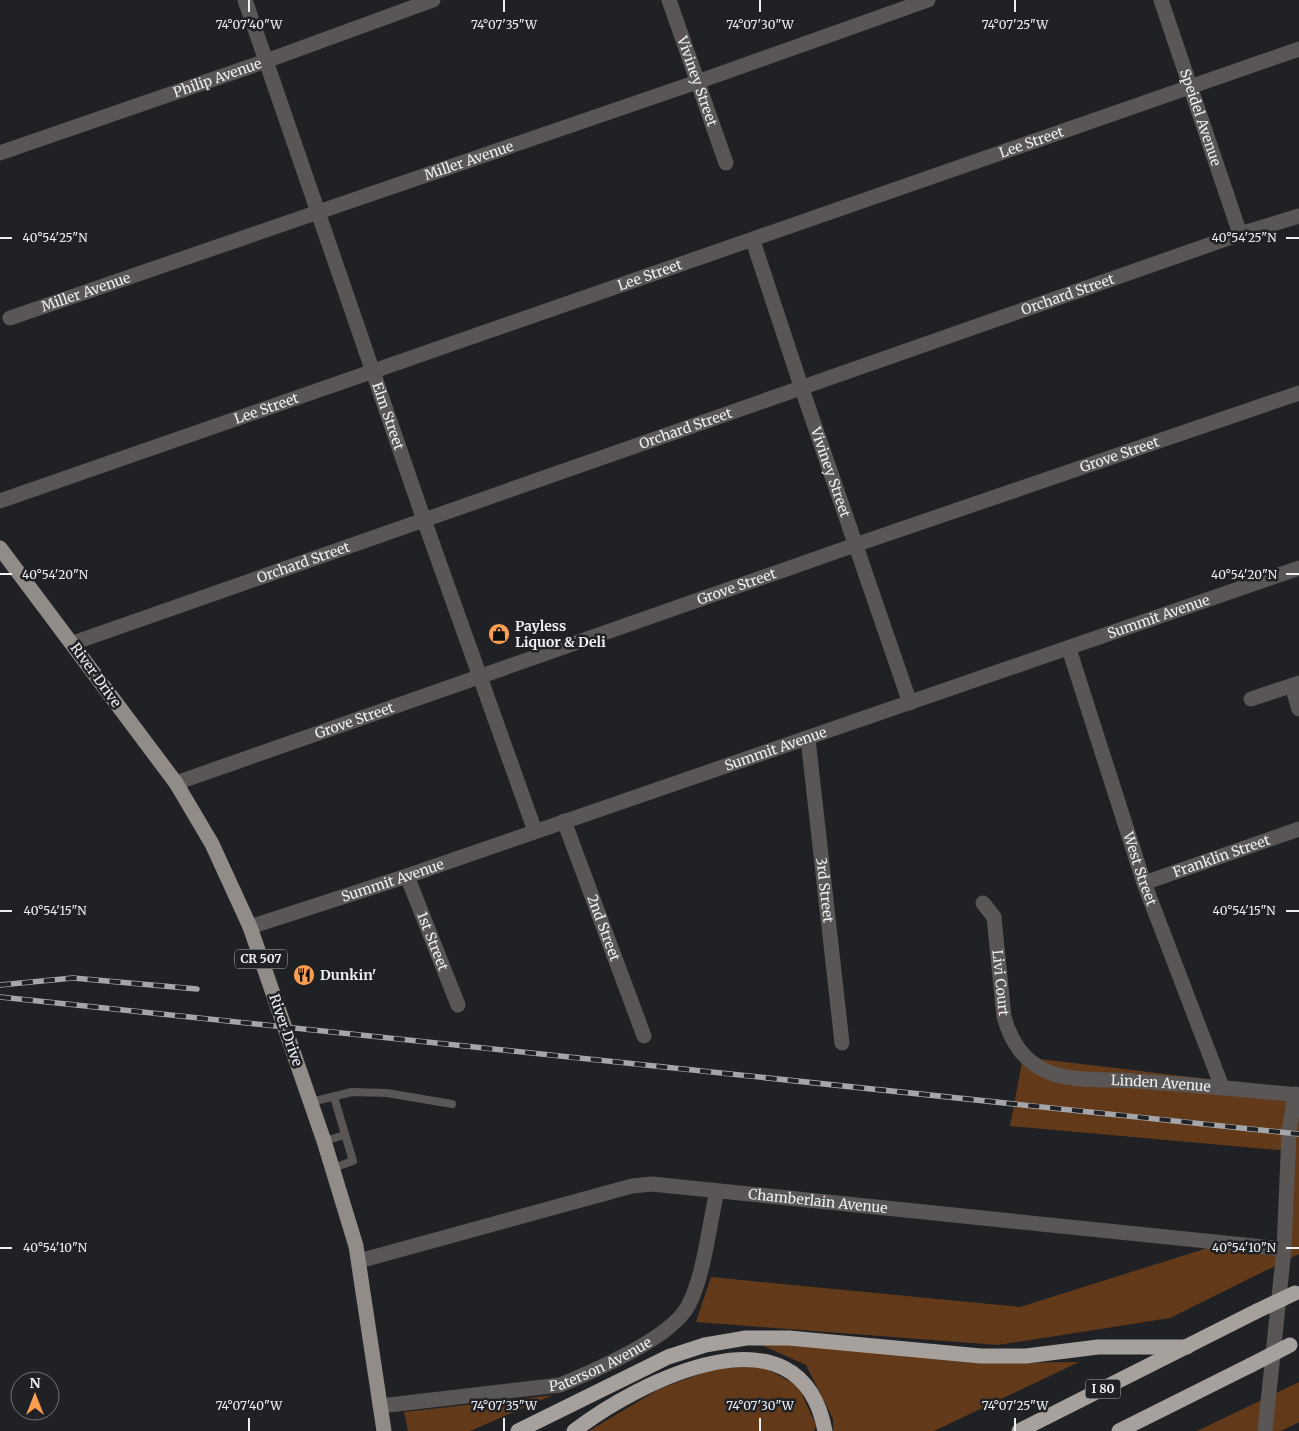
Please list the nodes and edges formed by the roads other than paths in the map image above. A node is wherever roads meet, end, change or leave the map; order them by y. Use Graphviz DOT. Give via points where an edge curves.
graph roads {
  1 [pos="245,0"];
  2 [pos="433,0"];
  3 [pos="669,0"];
  4 [pos="928,0"];
  5 [pos="1161,0"];
  6 [pos="1299,50"];
  7 [pos="266,61"];
  8 [pos="697,82"];
  9 [pos="1192,86"];
  10 [pos="0,153"];
  11 [pos="726,163"];
  12 [pos="319,211"];
  13 [pos="1299,216"];
  14 [pos="1240,234"];
  15 [pos="753,241"];
  16 [pos="10,318"];
  17 [pos="374,371"];
  18 [pos="802,389"];
  19 [pos="1299,393"];
  20 [pos="1,500"];
  21 [pos="424,520"];
  22 [pos="856,545"];
  23 [pos="0,548"];
  24 [pos="1299,568"];
  25 [pos="73,643"];
  26 [pos="1069,649"];
  27 [pos="479,676"];
  28 [pos="1296,684"];
  29 [pos="1251,700"];
  30 [pos="910,703"];
  31 [pos="1299,709"];
  32 [pos="808,738"];
  33 [pos="176,783"];
  34 [pos="564,821"];
  35 [pos="1299,829"];
  36 [pos="535,831"];
  37 [pos="407,876"];
  38 [pos="1144,883"];
  39 [pos="983,903"];
  40 [pos="250,927"];
  41 [pos="458,1005"];
  42 [pos="644,1036"];
  43 [pos="842,1043"];
  44 [pos="1027,1059"];
  45 [pos="1222,1086"];
  46 [pos="1297,1094"];
  47 [pos="334,1097"];
  48 [pos="311,1102"];
  49 [pos="452,1104"];
  50 [pos="345,1134"];
  51 [pos="324,1141"];
  52 [pos="333,1168"];
  53 [pos="717,1192"];
  54 [pos="1284,1249"];
  55 [pos="359,1261"];
  56 [pos="1297,1292"];
  57 [pos="1295,1343"];
  58 [pos="1187,1347"];
  59 [pos="380,1406"];
  60 [pos="384,1431"];
  61 [pos="518,1431"];
  62 [pos="574,1431"];
  63 [pos="825,1431"];
  64 [pos="1019,1431"];
  65 [pos="1119,1431"];
  66 [pos="1265,1431"];
  1 -- 7 [label="street, Elm Street"];
  2 -- 7 [label="street, Philip Avenue"];
  3 -- 8 [label="street, Viviney Street"];
  4 -- 8 [label="street, Miller Avenue"];
  5 -- 9 [label="street, Speidel Avenue"];
  6 -- 9 [label="street, Lee Street"];
  7 -- 10 [label="street, Philip Avenue"];
  7 -- 12 [label="street, Elm Street"];
  8 -- 11 [label="street, Viviney Street"];
  8 -- 12 [label="street, Miller Avenue"];
  9 -- 14 [label="street, Speidel Avenue"];
  9 -- 15 [label="street, Lee Street"];
  12 -- 16 [label="street, Miller Avenue"];
  12 -- 17 [label="street, Elm Street"];
  13 -- 14 [label="street, Orchard Street"];
  14 -- 18 [label="street, Orchard Street"];
  15 -- 17 [label="street, Lee Street"];
  15 -- 18 [label="street, Viviney Street"];
  17 -- 20 [label="street, Lee Street"];
  17 -- 21 [label="street, Elm Street"];
  18 -- 21 [label="street, Orchard Street"];
  18 -- 22 [label="street, Viviney Street"];
  19 -- 22 [label="street, Grove Street"];
  21 -- 25 [label="street, Orchard Street"];
  21 -- 27 [label="street, Elm Street"];
  22 -- 27 [label="street, Grove Street"];
  22 -- 30 [label="street, Viviney Street"];
  23 -- 25 [label="main road, River Drive / CR 507"];
  24 -- 26 [label="street, Summit Avenue"];
  25 -- 33 [label="main road, River Drive / CR 507"];
  26 -- 30 [label="street, Summit Avenue"];
  26 -- 38 [label="street, West Street"];
  27 -- 33 [label="street, Grove Street"];
  27 -- 36 [label="street, Elm Street"];
  28 -- 29 [label="street"];
  28 -- 31 [label="street"];
  30 -- 32 [label="street, Summit Avenue"];
  32 -- 34 [label="street, Summit Avenue"];
  32 -- 43 [label="street, 3rd Street"];
  33 -- 40 [label="main road, River Drive / CR 507" via="212,844"];
  34 -- 36 [label="street, Summit Avenue"];
  34 -- 42 [label="street, 2nd Street"];
  35 -- 38 [label="street, Franklin Street"];
  36 -- 37 [label="street, Summit Avenue"];
  37 -- 40 [label="street, Summit Avenue"];
  37 -- 41 [label="street, 1st Street"];
  38 -- 45 [label="street, West Street"];
  39 -- 44 [label="street, Livi Court" via="994,917 1004,1018 1016,1047"];
  40 -- 48 [label="main road, River Drive / CR 507"];
  44 -- 45 [label="street, Linden Avenue" via="1046,1072 1060,1076"];
  45 -- 46 [label="street, Linden Avenue"];
  46 -- 54 [label="street" via="1289,1133"];
  47 -- 48 [label="lane"];
  47 -- 49 [label="lane" via="352,1092 387,1093"];
  47 -- 50 [label="lane"];
  48 -- 51 [label="main road, River Drive / CR 507"];
  50 -- 51 [label="lane"];
  50 -- 52 [label="lane" via="353,1161"];
  51 -- 52 [label="main road, River Drive / CR 507"];
  52 -- 55 [label="main road, River Drive / CR 507"];
  53 -- 54 [label="street, Chamberlain Avenue"];
  53 -- 55 [label="street, Chamberlain Avenue" via="652,1184 632,1186"];
  53 -- 59 [label="street, Paterson Avenue" via="696,1287 688,1307 660,1335 560,1385"];
  54 -- 66 [label="street"];
  55 -- 59 [label="main road, River Drive / CR 507"];
  56 -- 58 [label="highway, I 80, bridge"];
  57 -- 65 [label="highway, bridge"];
  58 -- 61 [label="highway" via="1098,1347 1026,1356 981,1356 789,1338 746,1338 705,1345 668,1357"];
  58 -- 64 [label="highway, I 80"];
  59 -- 60 [label="main road, River Drive / CR 507"];
  62 -- 63 [label="highway" via="617,1403 672,1375 702,1365 745,1358 783,1368 803,1384 818,1406"];
}
